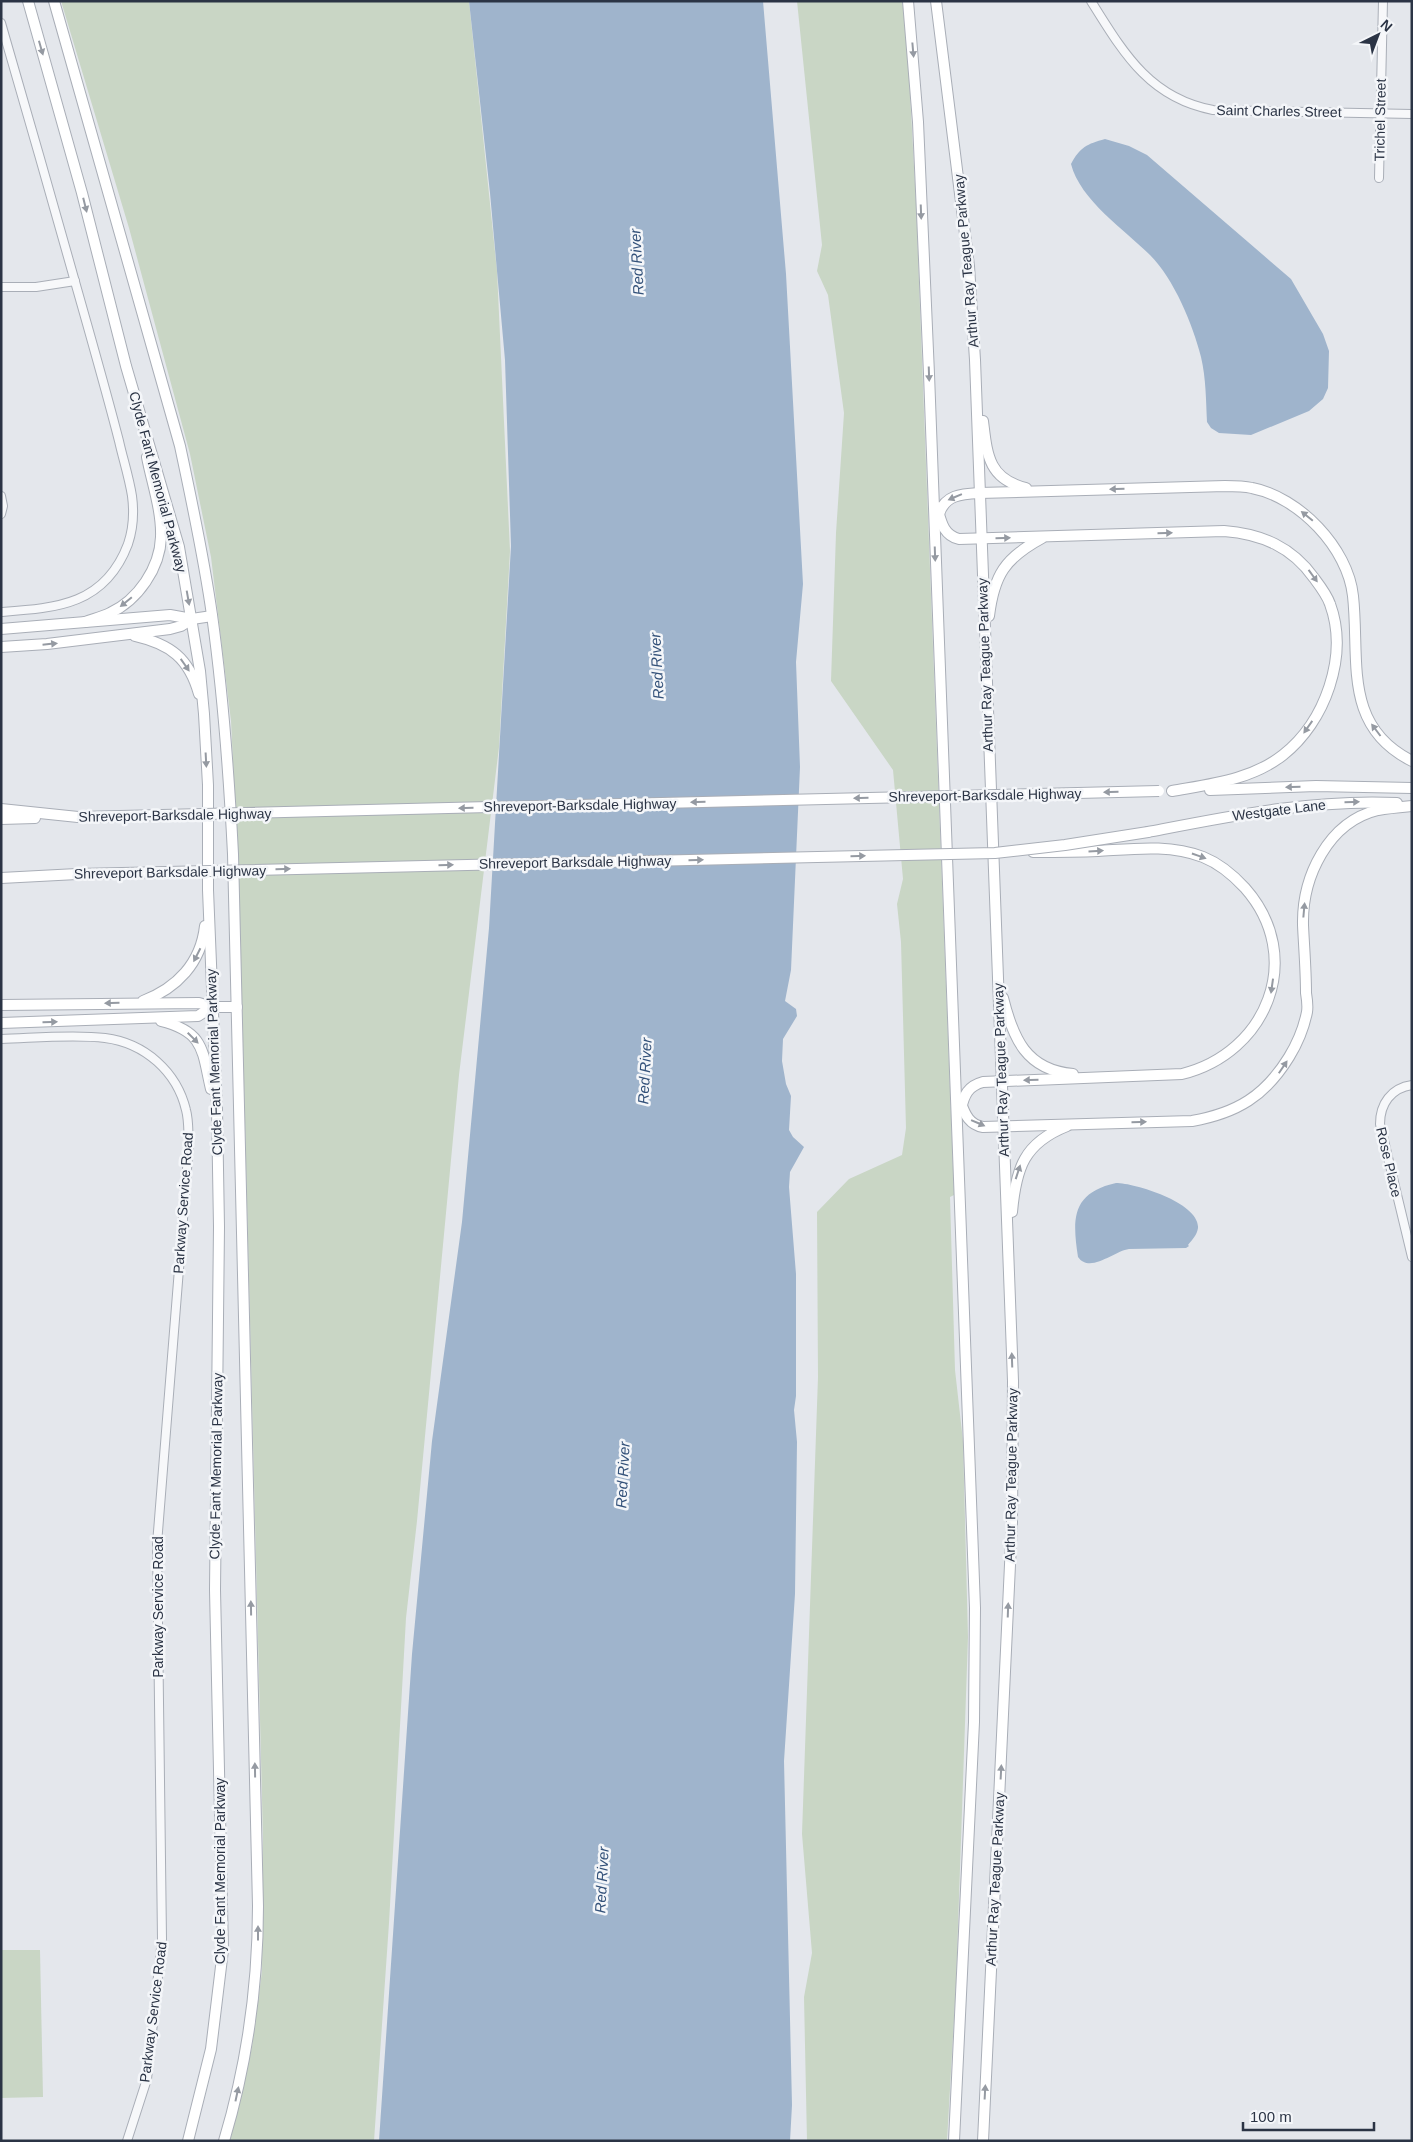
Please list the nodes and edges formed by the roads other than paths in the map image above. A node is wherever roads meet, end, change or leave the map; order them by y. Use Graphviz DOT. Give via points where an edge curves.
graph roads {
  1 [pos="28,1"];
  2 [pos="54,1"];
  3 [pos="908,1"];
  4 [pos="936,1"];
  5 [pos="1091,1"];
  6 [pos="1383,1"];
  7 [pos="1,23"];
  8 [pos="1380,113"];
  9 [pos="1412,114"];
  10 [pos="1379,178"];
  11 [pos="75,281"];
  12 [pos="1,287"];
  13 [pos="975,360"];
  14 [pos="129,376"];
  15 [pos="933,491"];
  16 [pos="1039,491"];
  17 [pos="979,493"];
  18 [pos="1,496"];
  19 [pos="939,513"];
  20 [pos="1,514"];
  21 [pos="934,533"];
  22 [pos="1044,536"];
  23 [pos="981,539"];
  24 [pos="1,612"];
  25 [pos="212,616"];
  26 [pos="192,619"];
  27 [pos="85,622"];
  28 [pos="1,629"];
  29 [pos="129,634"];
  30 [pos="1,648"];
  31 [pos="986,652"];
  32 [pos="204,714"];
  33 [pos="1412,762"];
  34 [pos="1412,788"];
  35 [pos="1160,791"];
  36 [pos="1172,791"];
  37 [pos="1412,805"];
  38 [pos="1,809"];
  39 [pos="78,817"];
  40 [pos="1,819"];
  41 [pos="1148,832"];
  42 [pos="995,852"];
  43 [pos="1,870"];
  44 [pos="77,874"];
  45 [pos="1,878"];
  46 [pos="208,890"];
  47 [pos="998,977"];
  48 [pos="138,1003"];
  49 [pos="1,1005"];
  50 [pos="212,1007"];
  51 [pos="237,1007"];
  52 [pos="150,1018"];
  53 [pos="1,1023"];
  54 [pos="1,1039"];
  55 [pos="1099,1076"];
  56 [pos="1002,1082"];
  57 [pos="956,1083"];
  58 [pos="1412,1085"];
  59 [pos="962,1105"];
  60 [pos="217,1110"];
  61 [pos="1073,1123"];
  62 [pos="958,1125"];
  63 [pos="1004,1126"];
  64 [pos="1412,1220"];
  65 [pos="1403,1222"];
  66 [pos="1009,1255"];
  67 [pos="1412,1257"];
  68 [pos="127,2141"];
  69 [pos="188,2141"];
  70 [pos="224,2141"];
  71 [pos="954,2141"];
  72 [pos="983,2141"];
  1 -- 14 [label="main road, Clyde Fant Memorial Parkway, one-way"];
  2 -- 25 [label="main road, Clyde Fant Memorial Parkway" via="180,446"];
  3 -- 15 [label="main road, Arthur Ray Teague Parkway, one-way" via="918,130"];
  4 -- 13 [label="main road, Arthur Ray Teague Parkway" via="968,256"];
  5 -- 8 [label="street, Saint Charles Street" via="1136,65 1173,98 1219,110"];
  6 -- 8 [label="street, Trichel Street"];
  7 -- 11 [label="street"];
  8 -- 9 [label="street, Saint Charles Street"];
  8 -- 10 [label="street, Trichel Street"];
  11 -- 12 [label="street" via="36,287"];
  11 -- 24 [label="street" via="129,483 133,517 130,534 115,569 90,593 57,607"];
  13 -- 16 [label="main road" via="989,461 1008,482"];
  13 -- 17 [label="main road, Arthur Ray Teague Parkway"];
  14 -- 26 [label="main road, Clyde Fant Memorial Parkway, one-way" via="179,547"];
  14 -- 27 [label="main road, one-way" via="158,509 160,551 148,578 126,604 110,614"];
  15 -- 19 [label="main road"];
  15 -- 21 [label="main road, Arthur Ray Teague Parkway"];
  16 -- 17 [label="main road"];
  33 -- 16 [label="main road, one-way" via="1390,747 1373,728 1364,710 1356,686 1353,594 1348,575 1324,535 1298,510 1252,488 1225,486"];
  17 -- 19 [label="main road, one-way" via="954,496"];
  17 -- 23 [label="main road, Arthur Ray Teague Parkway"];
  18 -- 20 [label="street"];
  19 -- 21 [label="main road"];
  19 -- 23 [label="main road" via="944,528 952,536"];
  21 -- 57 [label="main road, Arthur Ray Teague Parkway, one-way"];
  23 -- 22 [label="main road, one-way"];
  22 -- 31 [label="main road" via="1015,555 998,577 991,599"];
  22 -- 36 [label="main road, one-way" via="1245,532 1263,537 1293,555 1308,570 1330,604 1336,634 1332,676 1317,714 1297,742 1268,766 1221,783"];
  23 -- 31 [label="main road, Arthur Ray Teague Parkway"];
  25 -- 26 [label="main road"];
  25 -- 51 [label="main road, Clyde Fant Memorial Parkway" via="229,769"];
  26 -- 27 [label="main road" via="170,615"];
  26 -- 29 [label="main road" via="182,626"];
  26 -- 32 [label="main road, Clyde Fant Memorial Parkway"];
  27 -- 28 [label="main road"];
  30 -- 29 [label="main road, one-way"];
  29 -- 32 [label="main road, one-way" via="155,640 182,659 190,672"];
  31 -- 47 [label="main road, Arthur Ray Teague Parkway"];
  32 -- 46 [label="main road, Clyde Fant Memorial Parkway, one-way"];
  34 -- 36 [label="main road, Westgate Lane, one-way" via="1316,786"];
  35 -- 36 [label="main road, Westgate Lane"];
  35 -- 39 [label="main road, Shreveport-Barksdale Highway, one-way, bridge"];
  41 -- 37 [label="main road, Westgate Lane, one-way" via="1318,804"];
  61 -- 37 [label="main road, one-way" via="1192,1121 1236,1109 1266,1088 1296,1045 1307,1011 1303,923 1309,880 1317,862 1341,829 1360,817 1378,810"];
  38 -- 39 [label="main road"];
  39 -- 40 [label="main road, Shreveport-Barksdale Highway"];
  41 -- 42 [label="main road, Shreveport Barksdale Highway, bridge"];
  44 -- 42 [label="main road, Shreveport Barksdale Highway, one-way, bridge"];
  42 -- 55 [label="main road, one-way, bridge" via="1171,848 1204,857 1239,882 1261,910 1272,940 1271,995 1251,1032 1219,1060 1201,1069 1182,1074"];
  43 -- 44 [label="main road, Shreveport Barksdale Highway"];
  44 -- 45 [label="main road"];
  46 -- 48 [label="main road, one-way" via="204,930 197,957 171,987"];
  46 -- 50 [label="main road, Clyde Fant Memorial Parkway"];
  47 -- 55 [label="main road" via="1012,1030 1027,1053 1057,1071"];
  47 -- 56 [label="main road, Arthur Ray Teague Parkway"];
  48 -- 49 [label="main road, one-way"];
  48 -- 50 [label="main road" via="199,1003"];
  50 -- 51 [label="main road"];
  50 -- 52 [label="main road" via="198,1016"];
  50 -- 60 [label="main road, Clyde Fant Memorial Parkway"];
  70 -- 51 [label="main road, Clyde Fant Memorial Parkway, one-way" via="244,2061 258,1952"];
  53 -- 52 [label="main road, one-way"];
  52 -- 60 [label="main road, one-way" via="173,1024 196,1039 206,1058"];
  54 -- 68 [label="street, Parkway Service Road" via="107,1038 126,1043 146,1053 170,1075 186,1111 189,1144 157,1544 162,1939 147,2079"];
  55 -- 56 [label="main road, one-way"];
  56 -- 59 [label="main road" via="974,1085 966,1093"];
  56 -- 63 [label="main road, Arthur Ray Teague Parkway"];
  57 -- 59 [label="main road"];
  57 -- 62 [label="main road, Arthur Ray Teague Parkway"];
  58 -- 65 [label="street, Rose Place" via="1399,1088 1380,1110 1380,1124"];
  59 -- 62 [label="main road"];
  59 -- 63 [label="main road, one-way" via="975,1124"];
  60 -- 69 [label="main road, Clyde Fant Memorial Parkway" via="215,1590 223,1950 211,2049"];
  61 -- 63 [label="main road"];
  66 -- 61 [label="main road, one-way" via="1014,1187 1022,1161 1042,1139"];
  62 -- 71 [label="main road, Arthur Ray Teague Parkway" via="975,1608 973,1731"];
  63 -- 66 [label="main road, Arthur Ray Teague Parkway"];
  64 -- 65 [label="street"];
  65 -- 67 [label="street, Rose Place"];
  72 -- 66 [label="main road, Arthur Ray Teague Parkway, one-way" via="1012,1522 1013,1381"];
}
